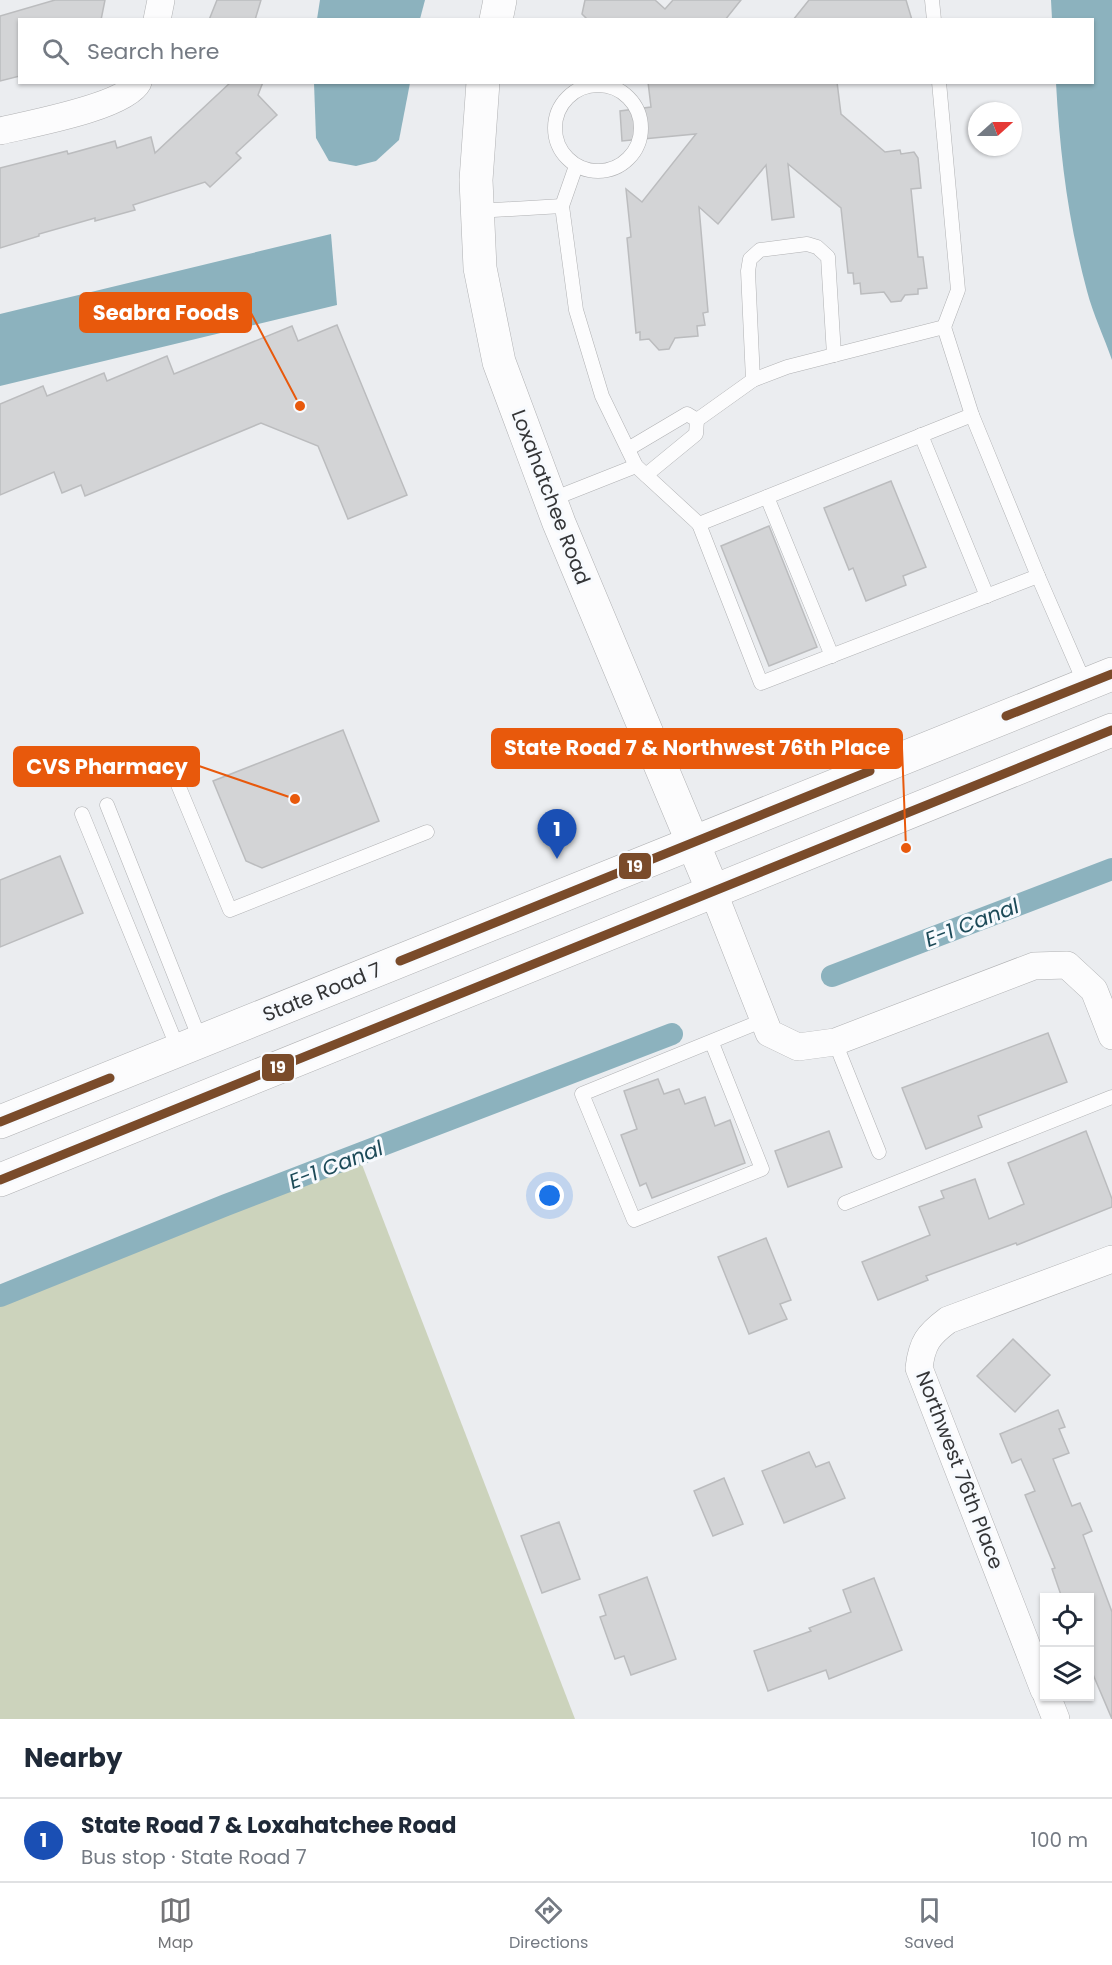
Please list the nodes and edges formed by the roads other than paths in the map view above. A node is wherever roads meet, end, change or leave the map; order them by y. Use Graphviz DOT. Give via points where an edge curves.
graph roads {
  1 [pos="161,0"];
  2 [pos="500,0"];
  3 [pos="932,0"];
  4 [pos="157,18"];
  5 [pos="496,18"];
  6 [pos="934,18"];
  7 [pos="483,84"];
  8 [pos="939,84"];
  9 [pos="136,86"];
  10 [pos="0,131"];
  11 [pos="576,166"];
  12 [pos="562,206"];
  13 [pos="477,211"];
  14 [pos="944,327"];
  15 [pos="834,355"];
  16 [pos="753,380"];
  17 [pos="972,415"];
  18 [pos="698,420"];
  19 [pos="921,435"];
  20 [pos="628,448"];
  21 [pos="641,471"];
  22 [pos="767,497"];
  23 [pos="550,500"];
  24 [pos="699,524"];
  25 [pos="1038,576"];
  26 [pos="987,596"];
  27 [pos="832,656"];
  28 [pos="1098,679"];
  29 [pos="1112,730"];
  30 [pos="174,775"];
  31 [pos="107,805"];
  32 [pos="82,814"];
  33 [pos="427,832"];
  34 [pos="692,841"];
  35 [pos="713,891"];
  36 [pos="764,1020"];
  37 [pos="1112,1036"];
  38 [pos="836,1042"];
  39 [pos="712,1043"];
  40 [pos="190,1046"];
  41 [pos="1112,1097"];
  42 [pos="0,1122"];
  43 [pos="879,1152"];
  44 [pos="0,1180"];
  45 [pos="845,1203"];
  46 [pos="1112,1259"];
  47 [pos="1040,1680"];
  48 [pos="1049,1701"];
  49 [pos="1056,1719"];
  1 -- 4 [label="street"];
  2 -- 5 [label="main road"];
  3 -- 6 [label="lane"];
  7 -- 13 [label="main road, Loxahatchee Road"];
  8 -- 14 [label="lane" via="958,290"];
  9 -- 10 [label="street" via="99,107"];
  11 -- 11 [label="lane" via="590,171 617,167 636,148 640,120 626,96 600,86 586,87 568,98 556,116 555,130 565,157"];
  11 -- 12 [label="lane"];
  12 -- 13 [label="lane"];
  12 -- 20 [label="lane" via="576,310 602,396"];
  13 -- 23 [label="main road, Loxahatchee Road" via="480,268 499,362"];
  14 -- 15 [label="lane"];
  14 -- 17 [label="lane"];
  15 -- 16 [label="lane"];
  15 -- 16 [label="lane" via="828,257 807,244 760,250 750,259 748,271"];
  16 -- 18 [label="lane"];
  17 -- 19 [label="lane"];
  17 -- 25 [label="lane"];
  18 -- 20 [label="lane" via="687,414"];
  18 -- 21 [label="lane" via="696,434"];
  19 -- 22 [label="lane"];
  19 -- 26 [label="lane"];
  20 -- 21 [label="lane"];
  21 -- 23 [label="lane"];
  21 -- 24 [label="lane"];
  22 -- 24 [label="lane"];
  22 -- 27 [label="lane"];
  23 -- 34 [label="main road, Loxahatchee Road"];
  24 -- 27 [label="lane" via="761,683"];
  25 -- 26 [label="lane"];
  25 -- 28 [label="lane"];
  26 -- 27 [label="lane"];
  28 -- 34 [label="main road, State Road 7"];
  29 -- 35 [label="main road"];
  30 -- 33 [label="lane" via="230,910"];
  31 -- 40 [label="lane"];
  32 -- 40 [label="lane"];
  34 -- 35 [label="main road, Loxahatchee Road"];
  34 -- 40 [label="main road, State Road 7"];
  35 -- 36 [label="street"];
  35 -- 44 [label="main road"];
  36 -- 38 [label="street" via="769,1033 798,1047"];
  36 -- 39 [label="lane"];
  37 -- 38 [label="street" via="1094,990 1067,965 1034,966"];
  38 -- 43 [label="lane"];
  39 -- 39 [label="lane" via="582,1094 634,1220 762,1169"];
  40 -- 42 [label="main road, State Road 7"];
  41 -- 45 [label="lane"];
  46 -- 47 [label="street, Northwest 76th Place" via="948,1320 933,1331 922,1348 919,1368"];
  48 -- 49 [label="street"];
}
